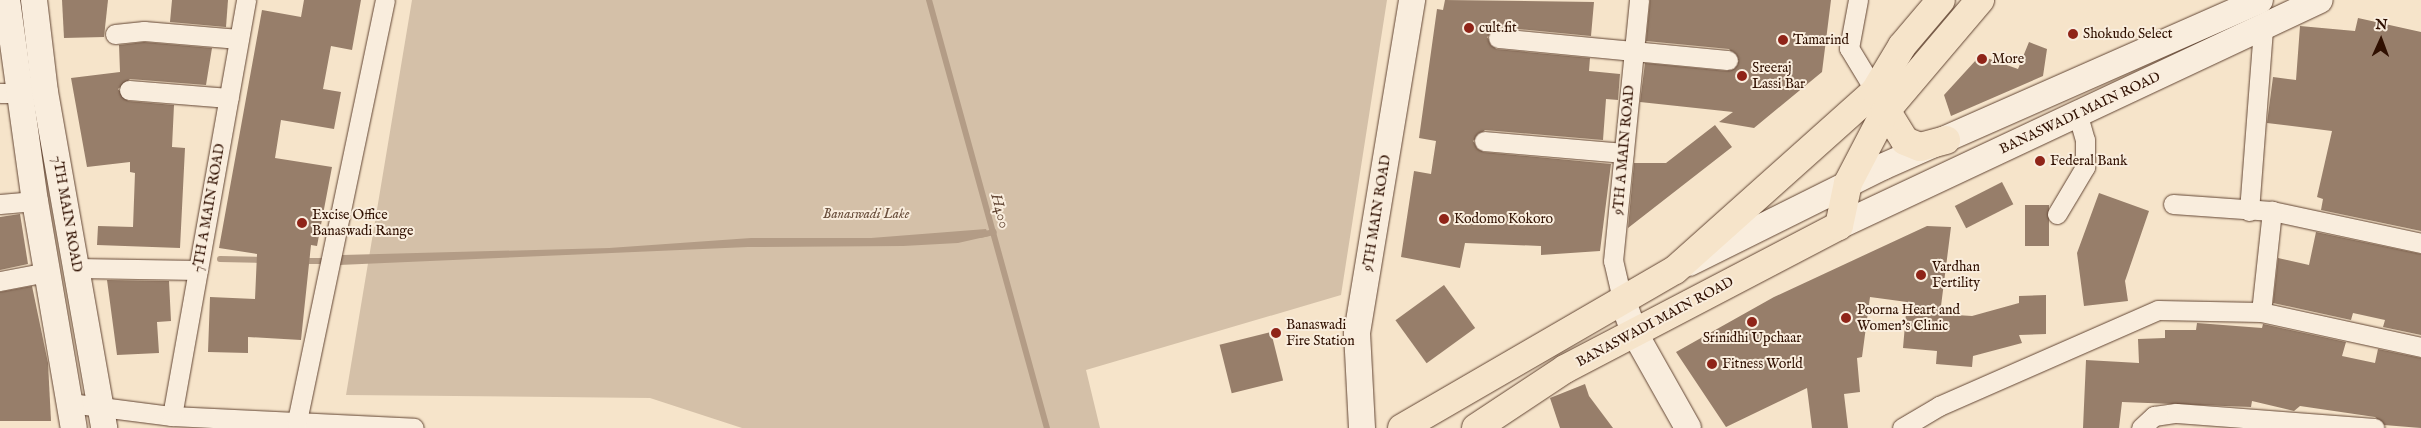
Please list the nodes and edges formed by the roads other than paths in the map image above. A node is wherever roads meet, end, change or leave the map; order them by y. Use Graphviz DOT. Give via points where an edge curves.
graph roads {
  1 [pos="7,0"];
  2 [pos="34,0"];
  3 [pos="246,0"];
  4 [pos="385,0"];
  5 [pos="1412,0"];
  6 [pos="1638,0"];
  7 [pos="1858,0"];
  8 [pos="1941,0"];
  9 [pos="1980,0"];
  10 [pos="2260,0"];
  11 [pos="2320,0"];
  12 [pos="2263,28"];
  13 [pos="115,34"];
  14 [pos="1498,38"];
  15 [pos="239,39"];
  16 [pos="1634,51"];
  17 [pos="1728,60"];
  18 [pos="129,90"];
  19 [pos="9,93"];
  20 [pos="229,98"];
  21 [pos="1880,102"];
  22 [pos="2078,115"];
  23 [pos="1946,140"];
  24 [pos="1484,142"];
  25 [pos="1623,153"];
  26 [pos="1848,184"];
  27 [pos="35,200"];
  28 [pos="0,204"];
  29 [pos="2172,204"];
  30 [pos="2249,210"];
  31 [pos="2272,211"];
  32 [pos="2057,214"];
  33 [pos="1839,226"];
  34 [pos="2421,243"];
  35 [pos="77,268"];
  36 [pos="198,270"];
  37 [pos="1675,270"];
  38 [pos="47,272"];
  39 [pos="0,281"];
  40 [pos="1622,299"];
  41 [pos="2261,312"];
  42 [pos="1634,332"];
  43 [pos="2421,347"];
  44 [pos="70,403"];
  45 [pos="172,416"];
  46 [pos="103,419"];
  47 [pos="297,421"];
  48 [pos="74,428"];
  49 [pos="414,428"];
  50 [pos="1362,428"];
  51 [pos="1402,428"];
  52 [pos="1476,428"];
  53 [pos="1688,428"];
  54 [pos="1902,428"];
  55 [pos="2141,428"];
  56 [pos="2374,428"];
  1 -- 19 [label="main road, 7TH MAIN ROAD"];
  2 -- 35 [label="main road, 7TH MAIN ROAD" via="45,92"];
  3 -- 15 [label="street, 7TH A MAIN ROAD"];
  4 -- 47 [label="street"];
  5 -- 50 [label="main road, 9TH MAIN ROAD" via="1357,333"];
  6 -- 16 [label="street, 9TH A MAIN ROAD"];
  7 -- 21 [label="street" via="1849,48"];
  8 -- 21 [label="main road, BANASWADI MAIN ROAD" via="1902,46"];
  9 -- 21 [label="main road, BANASWADI MAIN ROAD"];
  10 -- 23 [label="main road, BANASWADI MAIN ROAD"];
  11 -- 12 [label="main road, BANASWADI MAIN ROAD"];
  12 -- 22 [label="main road, BANASWADI MAIN ROAD"];
  12 -- 30 [label="street"];
  13 -- 15 [label="street" via="144,31"];
  14 -- 16 [label="street"];
  15 -- 20 [label="street, 7TH A MAIN ROAD"];
  16 -- 17 [label="street"];
  16 -- 25 [label="street, 9TH A MAIN ROAD"];
  18 -- 20 [label="street"];
  19 -- 27 [label="main road, 7TH MAIN ROAD"];
  20 -- 36 [label="street, 7TH A MAIN ROAD"];
  21 -- 23 [label="main road" via="1905,141 1920,147"];
  21 -- 26 [label="main road, BANASWADI MAIN ROAD"];
  21 -- 37 [label="main road, BANASWADI MAIN ROAD"];
  22 -- 32 [label="street" via="2085,140 2085,167"];
  22 -- 33 [label="main road, BANASWADI MAIN ROAD"];
  23 -- 26 [label="main road, BANASWADI MAIN ROAD"];
  24 -- 25 [label="street"];
  25 -- 40 [label="street, 9TH A MAIN ROAD" via="1614,262"];
  26 -- 33 [label="main road, BANASWADI MAIN ROAD"];
  26 -- 37 [label="main road, BANASWADI MAIN ROAD"];
  27 -- 28 [label="street"];
  27 -- 38 [label="main road, 7TH MAIN ROAD"];
  29 -- 30 [label="street"];
  30 -- 31 [label="street"];
  31 -- 34 [label="street"];
  31 -- 41 [label="street"];
  33 -- 42 [label="main road, BANASWADI MAIN ROAD"];
  35 -- 36 [label="street"];
  35 -- 46 [label="main road, 7TH MAIN ROAD"];
  36 -- 45 [label="street, 7TH A MAIN ROAD"];
  37 -- 40 [label="main road, BANASWADI MAIN ROAD"];
  38 -- 39 [label="street"];
  38 -- 44 [label="main road, 7TH MAIN ROAD"];
  40 -- 42 [label="main road"];
  40 -- 51 [label="main road, BANASWADI MAIN ROAD"];
  41 -- 43 [label="street"];
  41 -- 54 [label="street" via="2173,310 2140,315 1940,406"];
  42 -- 52 [label="main road, BANASWADI MAIN ROAD"];
  42 -- 53 [label="main road"];
  44 -- 46 [label="street"];
  44 -- 48 [label="main road, 7TH MAIN ROAD"];
  45 -- 46 [label="street"];
  45 -- 47 [label="street"];
  47 -- 49 [label="street"];
  55 -- 56 [label="street" via="2154,416 2176,413"];
}
